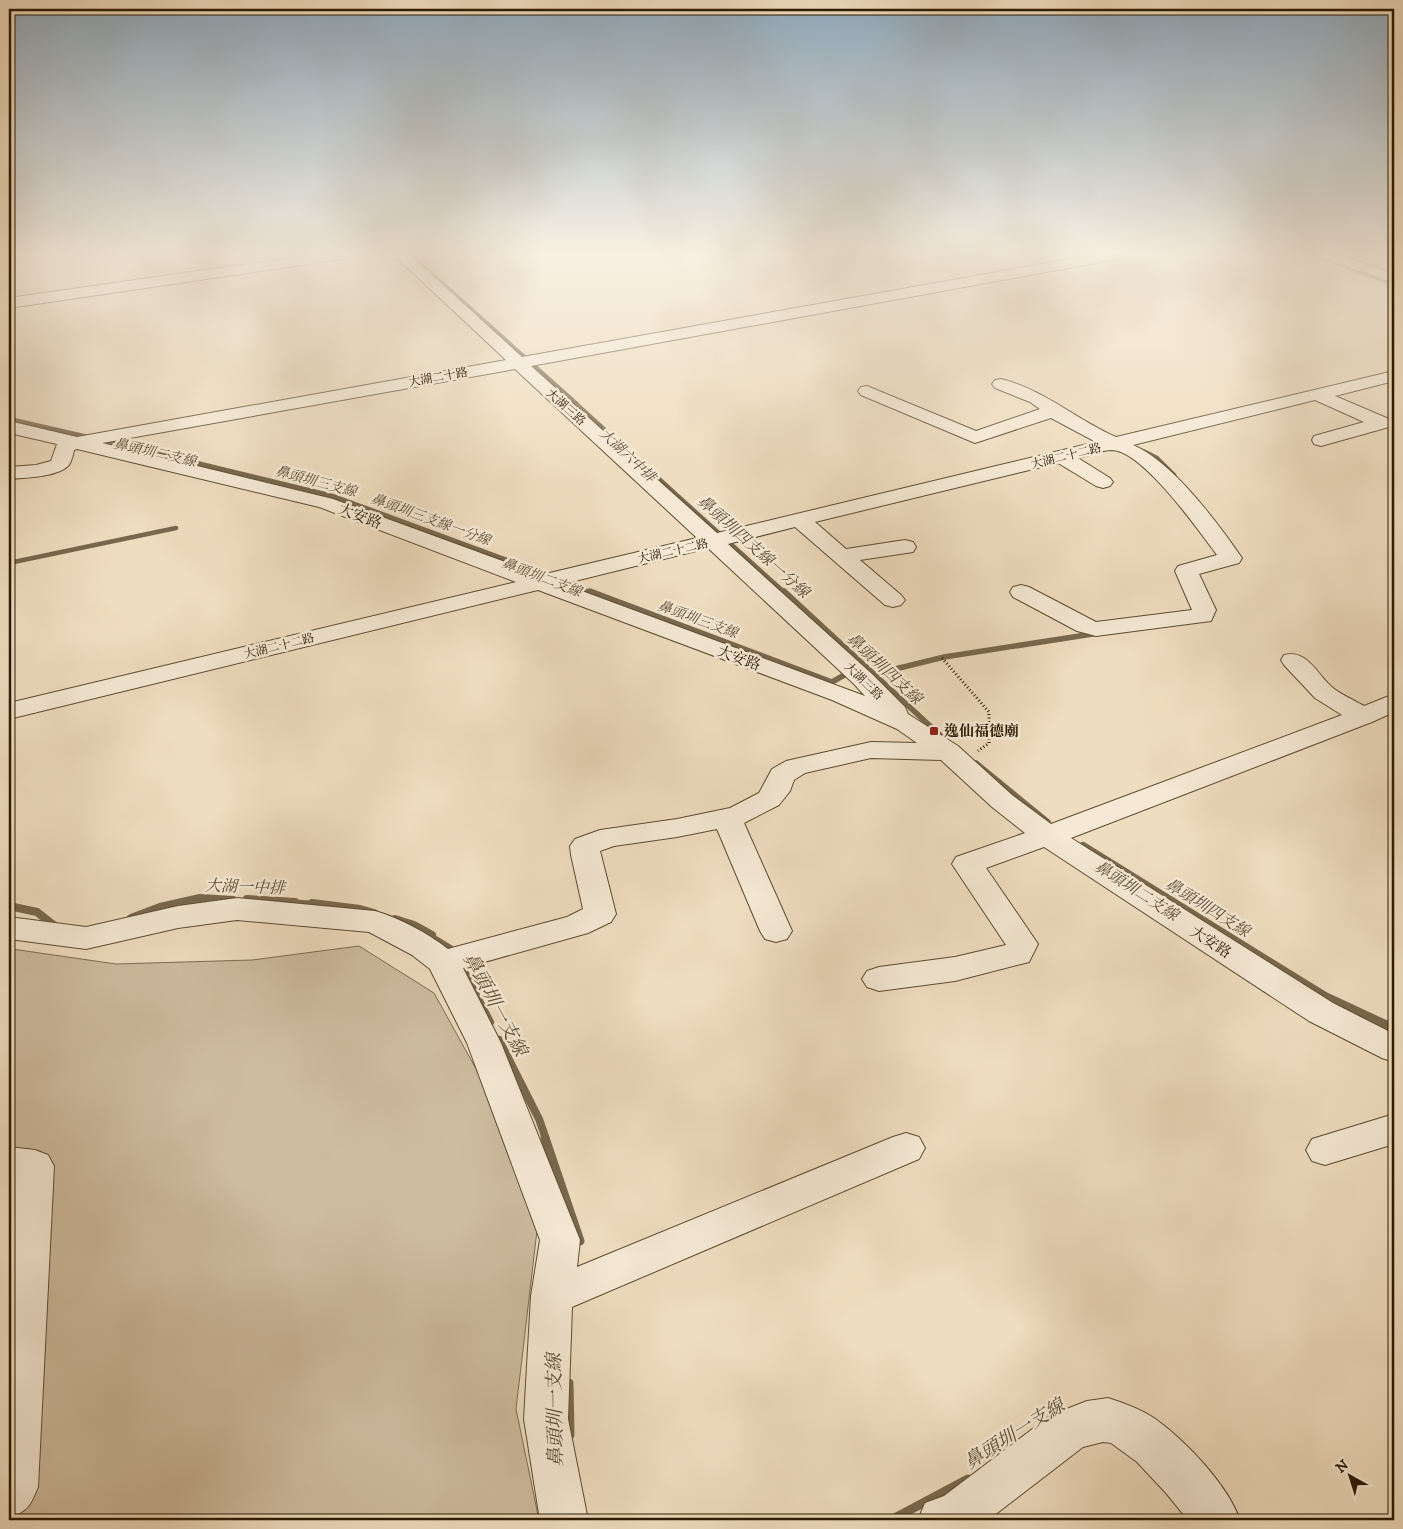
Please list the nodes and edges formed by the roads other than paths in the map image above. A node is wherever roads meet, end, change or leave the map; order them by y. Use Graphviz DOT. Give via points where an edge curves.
graph roads {
  1 [pos="478,326"];
  2 [pos="717,326"];
  3 [pos="517,362"];
  4 [pos="1394,376"];
  5 [pos="1001,384"];
  6 [pos="867,391"];
  7 [pos="1318,395"];
  8 [pos="1053,411"];
  9 [pos="9,427"];
  10 [pos="1321,440"];
  11 [pos="76,443"];
  12 [pos="1117,444"];
  13 [pos="1062,457"];
  14 [pos="9,473"];
  15 [pos="1103,482"];
  16 [pos="799,520"];
  17 [pos="713,542"];
  18 [pos="905,547"];
  19 [pos="842,556"];
  20 [pos="538,584"];
  21 [pos="1021,592"];
  22 [pos="893,600"];
  23 [pos="1293,660"];
  24 [pos="1394,702"];
  25 [pos="9,711"];
  26 [pos="1363,716"];
  27 [pos="906,723"];
  28 [pos="955,758"];
  29 [pos="727,817"];
  30 [pos="1046,836"];
  31 [pos="9,928"];
  32 [pos="776,931"];
  33 [pos="443,962"];
  34 [pos="879,979"];
  35 [pos="1394,1049"];
  36 [pos="1394,1129"];
  37 [pos="906,1148"];
  38 [pos="1325,1150"];
  39 [pos="9,1163"];
  40 [pos="552,1296"];
  41 [pos="9,1495"];
  42 [pos="564,1520"];
  43 [pos="942,1520"];
  44 [pos="1216,1520"];
  1 -- 3 [label="street, 大湖三路"];
  2 -- 3 [label="street, 大湖二十路"];
  3 -- 11 [label="street, 大湖二十路"];
  3 -- 17 [label="street, 大湖三路"];
  4 -- 7 [label="street, 大湖二十二路"];
  5 -- 8 [label="street" via="1036,398"];
  6 -- 8 [label="street" via="916,405 975,437"];
  7 -- 10 [label="street" via="1382,424"];
  7 -- 12 [label="street, 大湖二十二路"];
  8 -- 12 [label="street"];
  9 -- 11 [label="street, 大安路"];
  11 -- 14 [label="street" via="66,446 61,462 56,465"];
  11 -- 20 [label="street, 大安路" via="326,503"];
  12 -- 13 [label="street, 大湖二十二路"];
  12 -- 21 [label="street" via="1154,466 1187,501 1231,558 1186,571 1204,610 1203,616 1096,629"];
  13 -- 15 [label="street"];
  13 -- 16 [label="street, 大湖二十二路"];
  16 -- 17 [label="street, 大湖二十二路"];
  16 -- 19 [label="street"];
  17 -- 20 [label="street, 大湖二十二路"];
  17 -- 27 [label="street, 大湖三路" via="863,679"];
  18 -- 19 [label="street"];
  19 -- 22 [label="street"];
  20 -- 25 [label="street, 大湖二十二路"];
  20 -- 27 [label="street, 大安路" via="841,695"];
  23 -- 26 [label="street" via="1324,692"];
  24 -- 26 [label="street"];
  26 -- 30 [label="street"];
  27 -- 28 [label="street, 大安路"];
  28 -- 29 [label="street" via="871,750 796,767 782,775 769,800"];
  28 -- 30 [label="street, 大安路"];
  29 -- 32 [label="street"];
  29 -- 33 [label="street" via="610,837 584,846 585,862 598,897 600,914 577,925"];
  30 -- 34 [label="street" via="967,864 1022,944 1018,954 955,969"];
  30 -- 35 [label="street, 大安路" via="1321,1012"];
  31 -- 33 [label="street" via="86,938 178,917 237,909 375,922"];
  33 -- 40 [label="street" via="484,1043 560,1240"];
  36 -- 38 [label="street"];
  37 -- 40 [label="street"];
  39 -- 41 [label="street" via="35,1166 16,1487"];
  40 -- 42 [label="street" via="546,1420"];
  43 -- 44 [label="street" via="957,1515 1067,1431 1087,1423 1108,1420 1134,1430 1194,1488"];
}
